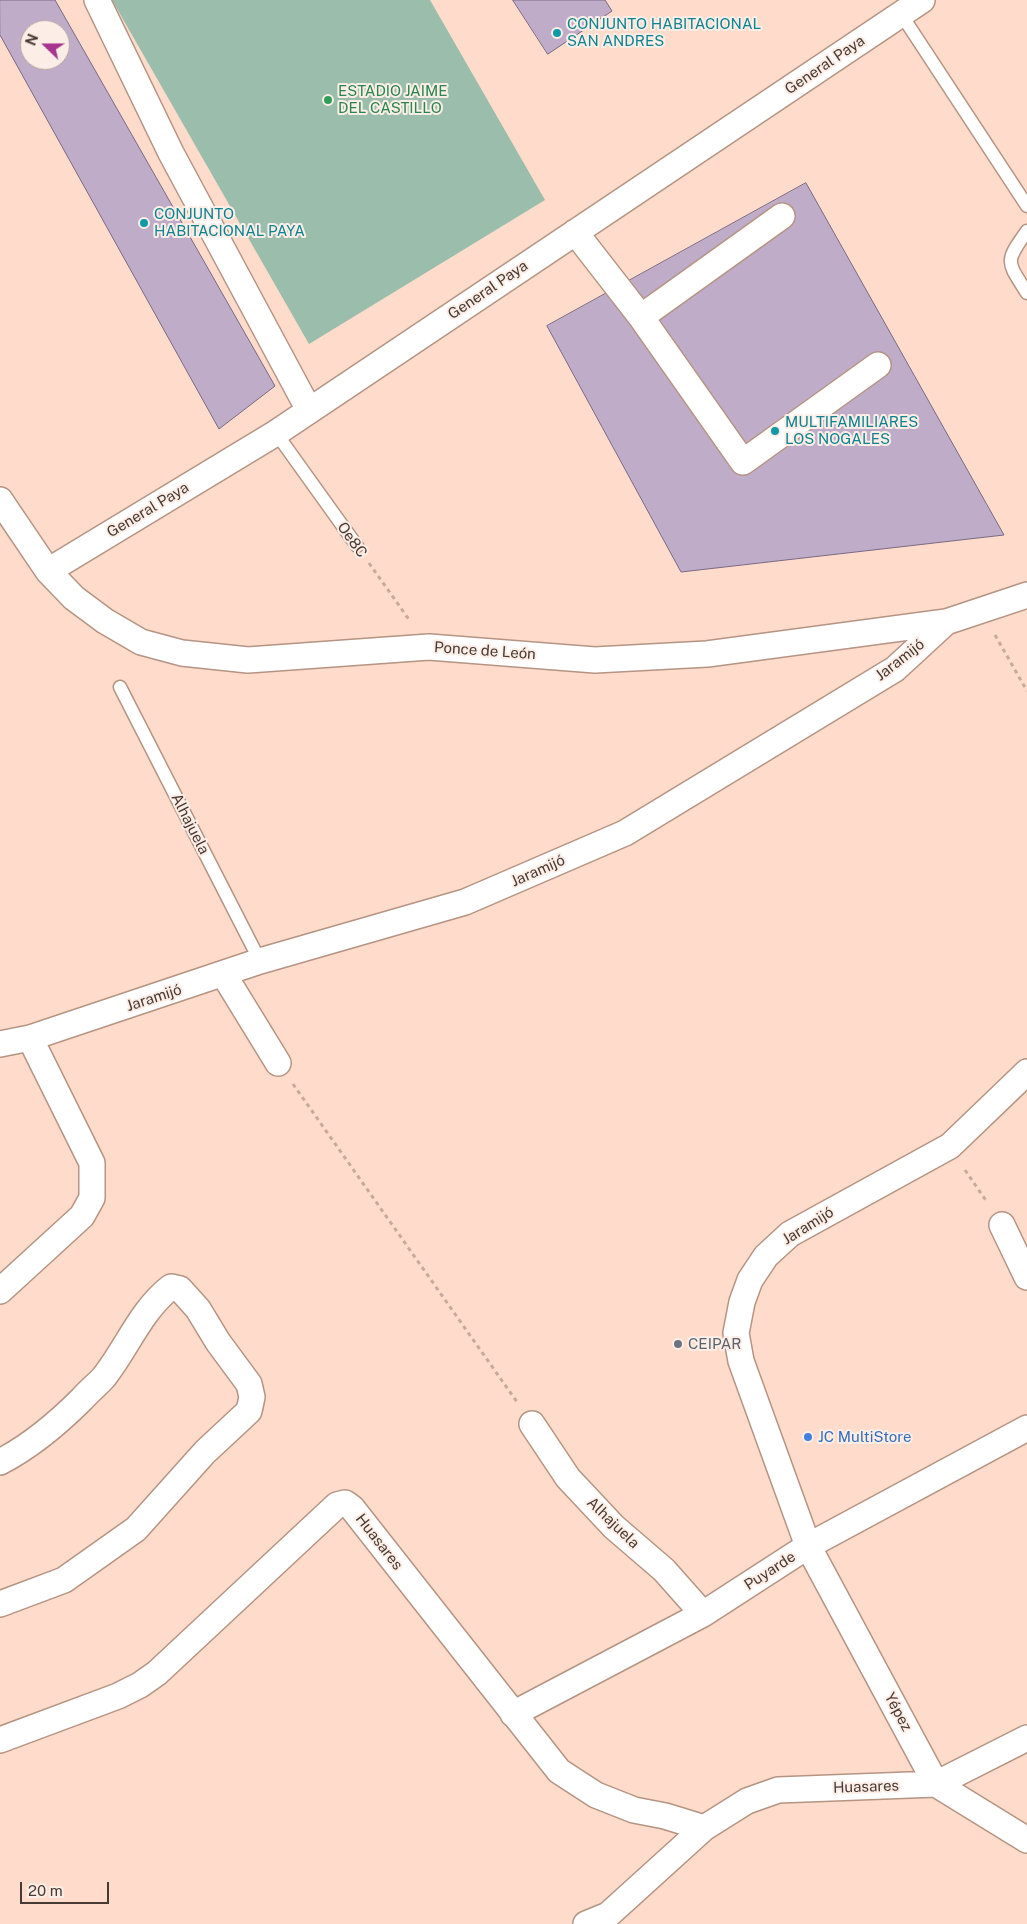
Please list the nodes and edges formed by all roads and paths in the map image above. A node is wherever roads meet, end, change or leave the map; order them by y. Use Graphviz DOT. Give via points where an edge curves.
graph roads {
  1 [pos="97,0"];
  2 [pos="922,0"];
  3 [pos="897,7"];
  4 [pos="1027,206"];
  5 [pos="782,216"];
  6 [pos="1027,231"];
  7 [pos="575,232"];
  8 [pos="1027,293"];
  9 [pos="641,317"];
  10 [pos="878,365"];
  11 [pos="309,410"];
  12 [pos="276,433"];
  13 [pos="0,500"];
  14 [pos="357,546"];
  15 [pos="48,571"];
  16 [pos="1027,595"];
  17 [pos="981,610"];
  18 [pos="946,622"];
  19 [pos="429,647"];
  20 [pos="120,688"];
  21 [pos="1027,691"];
  22 [pos="260,961"];
  23 [pos="224,975"];
  24 [pos="30,1038"];
  25 [pos="0,1045"];
  26 [pos="278,1063"];
  27 [pos="1027,1072"];
  28 [pos="950,1146"];
  29 [pos="1002,1225"];
  30 [pos="1027,1277"];
  31 [pos="0,1291"];
  32 [pos="532,1424"];
  33 [pos="1027,1428"];
  34 [pos="0,1462"];
  35 [pos="808,1546"];
  36 [pos="0,1604"];
  37 [pos="703,1614"];
  38 [pos="513,1714"];
  39 [pos="1027,1738"];
  40 [pos="0,1740"];
  41 [pos="936,1784"];
  42 [pos="704,1828"];
  43 [pos="1027,1840"];
  44 [pos="586,1924"];
  1 -- 11 [label="street" via="171,154"];
  2 -- 3 [label="street, General Paya"];
  3 -- 4 [label="lane"];
  3 -- 7 [label="street, General Paya"];
  5 -- 9 [label="street"];
  6 -- 8 [label="lane" via="1011,254 1010,267"];
  7 -- 9 [label="street"];
  7 -- 11 [label="street, General Paya"];
  9 -- 10 [label="street" via="743,462"];
  11 -- 12 [label="street, General Paya"];
  12 -- 14 [label="lane, Oe8C"];
  12 -- 15 [label="street, General Paya"];
  13 -- 15 [label="street"];
  14 -- 19 [label="path, Oe8C"];
  15 -- 19 [label="street, Ponce de León" via="74,598 105,620 141,642 182,653 248,660"];
  16 -- 17 [label="street, Jaramijó"];
  17 -- 18 [label="street, Jaramijó"];
  17 -- 21 [label="path"];
  18 -- 19 [label="street, Ponce de León" via="707,654 595,660"];
  18 -- 22 [label="street, Jaramijó" via="895,669 625,833 466,902"];
  20 -- 22 [label="lane, Alhajuela"];
  22 -- 23 [label="street, Jaramijó"];
  23 -- 24 [label="street, Jaramijó"];
  23 -- 26 [label="street"];
  24 -- 25 [label="street, Jaramijó"];
  24 -- 31 [label="street" via="92,1163 92,1198 82,1216"];
  26 -- 32 [label="path"];
  27 -- 28 [label="street, Jaramijó"];
  28 -- 29 [label="path"];
  28 -- 35 [label="street, Jaramijó" via="790,1234 766,1256 750,1280 736,1333 741,1361"];
  29 -- 30 [label="street"];
  32 -- 37 [label="street, Alhajuela" via="568,1478 614,1527 664,1570"];
  33 -- 35 [label="street, Puyarde"];
  34 -- 36 [label="street" via="57,1424 104,1377 140,1323 171,1287 180,1289 198,1309 249,1384 252,1397 249,1411 205,1452 136,1529 64,1580"];
  35 -- 37 [label="street, Puyarde"];
  35 -- 41 [label="street, Yépez"];
  37 -- 38 [label="street, Puyarde"];
  38 -- 40 [label="street, Huasares" via="345,1503 337,1505 157,1673 140,1685"];
  38 -- 42 [label="street, Huasares" via="559,1771 596,1795 634,1810"];
  39 -- 41 [label="street, Huasares"];
  41 -- 42 [label="street, Huasares" via="778,1790 747,1801"];
  41 -- 43 [label="street"];
  42 -- 44 [label="street, Huasares" via="608,1914"];
}
